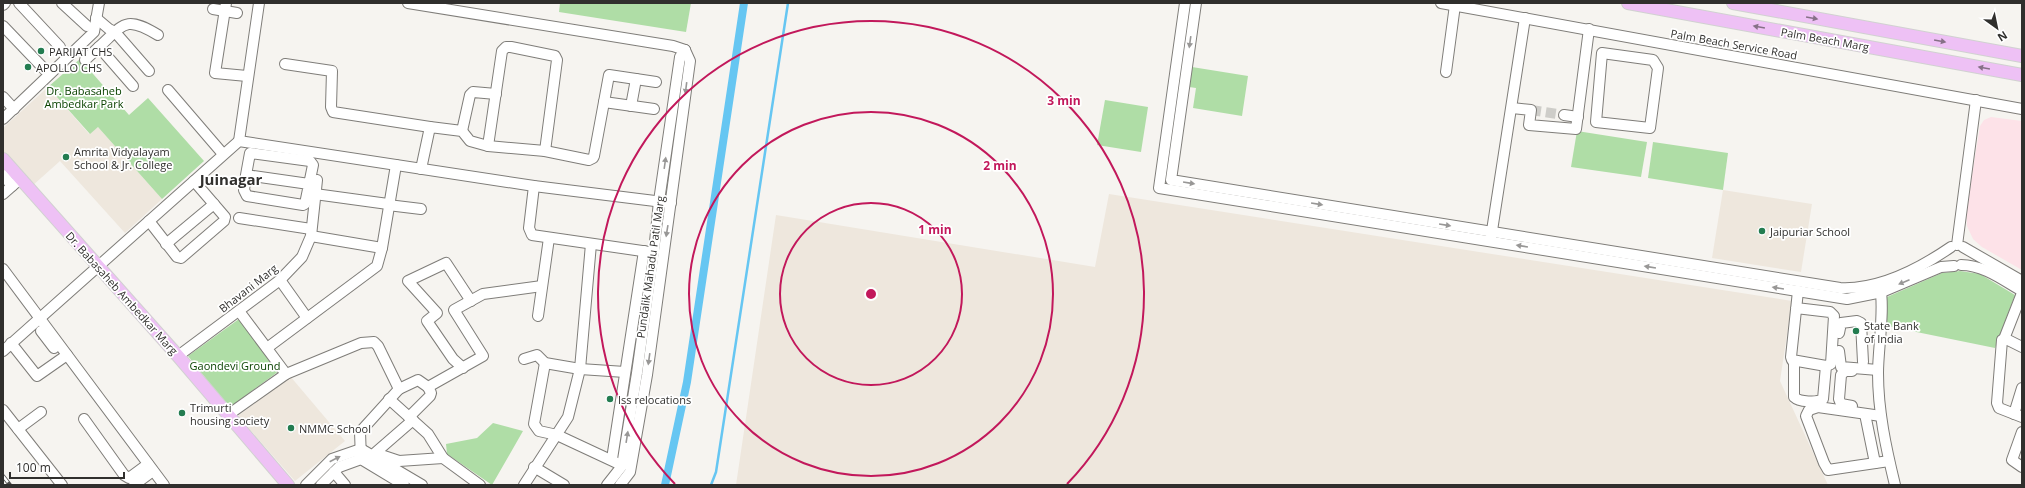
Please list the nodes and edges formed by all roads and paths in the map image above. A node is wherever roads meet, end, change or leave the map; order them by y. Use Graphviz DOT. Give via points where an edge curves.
graph roads {
  1 [pos="19,3"];
  2 [pos="62,3"];
  3 [pos="99,3"];
  4 [pos="259,3"];
  5 [pos="408,3"];
  6 [pos="1184,3"];
  7 [pos="1196,3"];
  8 [pos="1441,3"];
  9 [pos="1628,3"];
  10 [pos="1732,3"];
  11 [pos="1455,5"];
  12 [pos="225,7"];
  13 [pos="213,9"];
  14 [pos="237,12"];
  15 [pos="96,18"];
  16 [pos="1525,18"];
  17 [pos="3,26"];
  18 [pos="87,26"];
  19 [pos="1589,29"];
  20 [pos="116,32"];
  21 [pos="158,35"];
  22 [pos="1646,40"];
  23 [pos="60,47"];
  24 [pos="99,47"];
  25 [pos="685,50"];
  26 [pos="2022,56"];
  27 [pos="1641,58"];
  28 [pos="84,60"];
  29 [pos="285,64"];
  30 [pos="149,71"];
  31 [pos="1446,72"];
  32 [pos="49,74"];
  33 [pos="2022,75"];
  34 [pos="247,76"];
  35 [pos="636,79"];
  36 [pos="656,82"];
  37 [pos="133,86"];
  38 [pos="168,90"];
  39 [pos="496,94"];
  40 [pos="3,97"];
  41 [pos="1976,100"];
  42 [pos="604,102"];
  43 [pos="632,106"];
  44 [pos="14,108"];
  45 [pos="1512,108"];
  46 [pos="654,109"];
  47 [pos="2022,109"];
  48 [pos="1564,115"];
  49 [pos="1578,117"];
  50 [pos="3,119"];
  51 [pos="430,127"];
  52 [pos="462,131"];
  53 [pos="239,141"];
  54 [pos="488,146"];
  55 [pos="544,152"];
  56 [pos="223,154"];
  57 [pos="320,154"];
  58 [pos="3,159"];
  59 [pos="396,165"];
  60 [pos="422,169"];
  61 [pos="3,175"];
  62 [pos="246,175"];
  63 [pos="194,180"];
  64 [pos="1171,180"];
  65 [pos="16,183"];
  66 [pos="534,186"];
  67 [pos="313,188"];
  68 [pos="1159,188"];
  69 [pos="3,194"];
  70 [pos="659,202"];
  71 [pos="671,203"];
  72 [pos="214,204"];
  73 [pos="388,204"];
  74 [pos="421,209"];
  75 [pos="239,218"];
  76 [pos="149,221"];
  77 [pos="311,233"];
  78 [pos="1492,236"];
  79 [pos="549,238"];
  80 [pos="166,244"];
  81 [pos="591,244"];
  82 [pos="1957,246"];
  83 [pos="382,248"];
  84 [pos="654,252"];
  85 [pos="98,266"];
  86 [pos="1958,266"];
  87 [pos="3,269"];
  88 [pos="280,280"];
  89 [pos="2022,281"];
  90 [pos="542,286"];
  91 [pos="1880,288"];
  92 [pos="1798,291"];
  93 [pos="2022,292"];
  94 [pos="471,301"];
  95 [pos="1796,308"];
  96 [pos="239,311"];
  97 [pos="538,316"];
  98 [pos="40,317"];
  99 [pos="307,318"];
  100 [pos="41,331"];
  101 [pos="2004,339"];
  102 [pos="11,343"];
  103 [pos="2022,347"];
  104 [pos="267,348"];
  105 [pos="3,351"];
  106 [pos="178,356"];
  107 [pos="65,357"];
  108 [pos="524,359"];
  109 [pos="1794,362"];
  110 [pos="1863,362"];
  111 [pos="545,364"];
  112 [pos="1826,366"];
  113 [pos="463,368"];
  114 [pos="580,369"];
  115 [pos="1878,371"];
  116 [pos="625,372"];
  117 [pos="286,374"];
  118 [pos="428,387"];
  119 [pos="2022,388"];
  120 [pos="399,389"];
  121 [pos="389,399"];
  122 [pos="41,412"];
  123 [pos="1880,413"];
  124 [pos="6,414"];
  125 [pos="1865,414"];
  126 [pos="228,415"];
  127 [pos="2018,416"];
  128 [pos="84,419"];
  129 [pos="411,419"];
  130 [pos="19,428"];
  131 [pos="1883,431"];
  132 [pos="2022,432"];
  133 [pos="1869,434"];
  134 [pos="557,435"];
  135 [pos="375,453"];
  136 [pos="361,454"];
  137 [pos="443,458"];
  138 [pos="612,459"];
  139 [pos="1889,461"];
  140 [pos="1875,463"];
  141 [pos="151,467"];
  142 [pos="534,467"];
  143 [pos="2022,467"];
  144 [pos="626,469"];
  145 [pos="334,472"];
  146 [pos="288,484"];
  147 [pos="62,485"];
  148 [pos="134,485"];
  149 [pos="164,485"];
  150 [pos="306,485"];
  151 [pos="321,485"];
  152 [pos="345,485"];
  153 [pos="404,485"];
  154 [pos="422,485"];
  155 [pos="480,485"];
  156 [pos="524,485"];
  157 [pos="564,485"];
  158 [pos="607,485"];
  159 [pos="620,485"];
  160 [pos="1895,485"];
  1 -- 23 [label="street"];
  2 -- 18 [label="street"];
  3 -- 15 [label="street"];
  4 -- 34 [label="street"];
  5 -- 25 [label="street"];
  6 -- 68 [label="street"];
  7 -- 64 [label="street, one-way"];
  8 -- 11 [label="street, Palm Beach Service Road"];
  33 -- 9 [label="main road, Palm Beach Marg, one-way"];
  10 -- 26 [label="main road, Palm Beach Marg, one-way"];
  11 -- 16 [label="street, Palm Beach Service Road"];
  11 -- 31 [label="street"];
  12 -- 13 [label="street"];
  12 -- 14 [label="street"];
  12 -- 34 [label="street" via="215,73"];
  15 -- 20 [label="street"];
  15 -- 32 [label="street" via="94,32"];
  16 -- 19 [label="street, Palm Beach Service Road"];
  16 -- 45 [label="street"];
  17 -- 32 [label="street"];
  19 -- 22 [label="street, Palm Beach Service Road"];
  19 -- 49 [label="street"];
  20 -- 21 [label="street" via="119,27 127,24 140,25"];
  20 -- 24 [label="street"];
  20 -- 30 [label="street"];
  22 -- 27 [label="street"];
  22 -- 41 [label="street, Palm Beach Service Road"];
  24 -- 28 [label="street"];
  24 -- 37 [label="street"];
  70 -- 25 [label="street, Pundalik Mahadu Patil Marg, one-way" via="680,57"];
  25 -- 71 [label="street, Pundalik Mahadu Patil Marg, one-way" via="690,61"];
  27 -- 27 [label="street" via="1602,53 1596,122 1650,128 1658,68 1653,60"];
  29 -- 51 [label="street" via="332,71 333,112"];
  32 -- 44 [label="street"];
  34 -- 53 [label="street"];
  35 -- 36 [label="street"];
  35 -- 42 [label="street" via="609,75"];
  35 -- 43 [label="street"];
  38 -- 56 [label="street"];
  39 -- 52 [label="street" via="473,92 470,95"];
  39 -- 54 [label="street"];
  39 -- 55 [label="street" via="500,59 506,47 555,56 557,60"];
  40 -- 44 [label="street"];
  41 -- 47 [label="street, Palm Beach Service Road"];
  41 -- 82 [label="street"];
  42 -- 43 [label="street"];
  42 -- 55 [label="street" via="593,158 589,160"];
  43 -- 46 [label="street"];
  44 -- 50 [label="street"];
  45 -- 49 [label="street" via="1531,110 1529,125 1575,131"];
  45 -- 78 [label="street"];
  48 -- 49 [label="street"];
  51 -- 52 [label="street"];
  51 -- 60 [label="street"];
  52 -- 54 [label="street" via="470,141"];
  53 -- 56 [label="street"];
  53 -- 57 [label="street"];
  54 -- 55 [label="street"];
  56 -- 63 [label="street"];
  57 -- 59 [label="street"];
  57 -- 67 [label="street, Bhavani Marg"];
  58 -- 65 [label="main road, Dr. Babasaheb Ambedkar Marg"];
  59 -- 60 [label="street"];
  59 -- 73 [label="street"];
  60 -- 66 [label="street"];
  61 -- 65 [label="street"];
  62 -- 67 [label="street"];
  62 -- 67 [label="street" via="244,190 247,196 303,205"];
  62 -- 67 [label="street" via="250,153 310,161 313,165"];
  63 -- 72 [label="street"];
  63 -- 76 [label="street"];
  64 -- 68 [label="street"];
  64 -- 78 [label="street, one-way"];
  65 -- 69 [label="street"];
  65 -- 85 [label="main road, Dr. Babasaheb Ambedkar Marg"];
  66 -- 70 [label="street"];
  66 -- 79 [label="street" via="530,231 535,237"];
  67 -- 73 [label="street"];
  67 -- 77 [label="street, Bhavani Marg"];
  68 -- 78 [label="street"];
  70 -- 71 [label="street"];
  70 -- 84 [label="street, Pundalik Mahadu Patil Marg"];
  71 -- 84 [label="street, Pundalik Mahadu Patil Marg, one-way"];
  72 -- 80 [label="street"];
  72 -- 80 [label="street" via="225,217 224,221 181,258"];
  73 -- 74 [label="street"];
  73 -- 83 [label="street"];
  75 -- 77 [label="street"];
  76 -- 80 [label="street"];
  76 -- 85 [label="street"];
  77 -- 83 [label="street"];
  77 -- 88 [label="street, Bhavani Marg" via="302,257"];
  78 -- 91 [label="street" via="1840,288"];
  92 -- 78 [label="street, one-way"];
  79 -- 81 [label="street"];
  79 -- 90 [label="street"];
  81 -- 84 [label="street"];
  81 -- 114 [label="street"];
  82 -- 86 [label="street" via="1967,257"];
  82 -- 86 [label="street" via="1947,252 1947,259"];
  82 -- 89 [label="street"];
  82 -- 91 [label="street"];
  83 -- 99 [label="street" via="377,266"];
  84 -- 116 [label="street"];
  84 -- 144 [label="street, Pundalik Mahadu Patil Marg"];
  85 -- 98 [label="street"];
  85 -- 106 [label="main road, Dr. Babasaheb Ambedkar Marg"];
  86 -- 91 [label="street, one-way" via="1941,267"];
  86 -- 93 [label="street" via="1972,265 1982,268"];
  87 -- 98 [label="street"];
  88 -- 96 [label="street, Bhavani Marg"];
  88 -- 99 [label="street"];
  90 -- 94 [label="street" via="483,294"];
  90 -- 97 [label="street"];
  91 -- 92 [label="street" via="1847,299"];
  91 -- 115 [label="street"];
  92 -- 95 [label="street"];
  93 -- 101 [label="street"];
  94 -- 113 [label="street" via="454,310 483,356"];
  94 -- 113 [label="street" via="446,263 408,281 437,313 427,321"];
  95 -- 109 [label="street" via="1791,357"];
  95 -- 112 [label="street" via="1830,312 1834,316 1833,361"];
  96 -- 104 [label="street"];
  96 -- 106 [label="street, Bhavani Marg"];
  98 -- 102 [label="street"];
  98 -- 107 [label="street"];
  99 -- 104 [label="street"];
  100 -- 107 [label="street"];
  101 -- 103 [label="street"];
  101 -- 127 [label="street" via="1997,404 1999,408"];
  102 -- 105 [label="street"];
  102 -- 107 [label="street" via="37,376"];
  104 -- 117 [label="street"];
  106 -- 126 [label="main road, Dr. Babasaheb Ambedkar Marg"];
  107 -- 141 [label="street"];
  108 -- 111 [label="street" via="537,355"];
  109 -- 112 [label="street"];
  109 -- 112 [label="street" via="1794,397 1798,400 1823,399"];
  110 -- 115 [label="street" via="1861,323 1841,322 1840,367"];
  111 -- 114 [label="street"];
  111 -- 134 [label="street" via="534,424 539,431"];
  113 -- 118 [label="street"];
  114 -- 116 [label="street"];
  114 -- 134 [label="street" via="568,417"];
  115 -- 123 [label="street"];
  115 -- 123 [label="street" via="1842,373 1839,402"];
  116 -- 138 [label="street"];
  117 -- 120 [label="street" via="369,341 378,346"];
  117 -- 126 [label="street"];
  118 -- 120 [label="street" via="418,380"];
  118 -- 129 [label="street" via="430,396"];
  119 -- 127 [label="street"];
  120 -- 121 [label="street"];
  121 -- 129 [label="street"];
  121 -- 136 [label="street" via="360,432"];
  122 -- 130 [label="street"];
  123 -- 125 [label="street"];
  123 -- 131 [label="street"];
  124 -- 130 [label="street"];
  125 -- 133 [label="street"];
  125 -- 140 [label="street" via="1818,407 1809,410 1806,416 1828,470"];
  126 -- 146 [label="main road, Dr. Babasaheb Ambedkar Marg"];
  128 -- 141 [label="street" via="128,478"];
  129 -- 135 [label="street"];
  129 -- 137 [label="street" via="428,434"];
  130 -- 147 [label="street"];
  131 -- 133 [label="street"];
  131 -- 139 [label="street"];
  132 -- 143 [label="street" via="2012,460"];
  133 -- 140 [label="street"];
  134 -- 138 [label="street"];
  134 -- 142 [label="street"];
  135 -- 136 [label="street"];
  135 -- 137 [label="street" via="399,460"];
  136 -- 145 [label="street"];
  150 -- 136 [label="street, one-way" via="332,459"];
  136 -- 153 [label="street"];
  136 -- 154 [label="street"];
  137 -- 155 [label="street"];
  138 -- 144 [label="street"];
  139 -- 140 [label="street"];
  139 -- 160 [label="street"];
  141 -- 148 [label="street"];
  141 -- 149 [label="street"];
  142 -- 156 [label="street"];
  142 -- 157 [label="street"];
  144 -- 158 [label="street, Pundalik Mahadu Patil Marg"];
  144 -- 159 [label="street, Pundalik Mahadu Patil Marg"];
  145 -- 151 [label="street"];
  145 -- 152 [label="street"];
}
